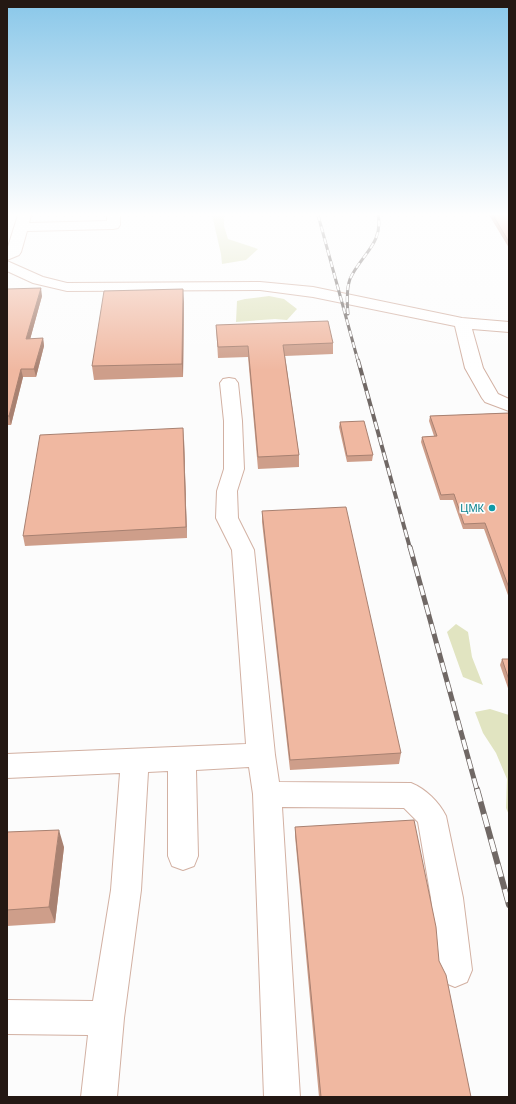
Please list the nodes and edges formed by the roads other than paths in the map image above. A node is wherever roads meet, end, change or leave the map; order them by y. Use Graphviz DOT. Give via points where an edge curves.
graph roads {
  1 [pos="10,267"];
  2 [pos="462,323"];
  3 [pos="509,327"];
  4 [pos="229,383"];
  5 [pos="509,406"];
  6 [pos="261,755"];
  7 [pos="182,758"];
  8 [pos="135,760"];
  9 [pos="7,766"];
  10 [pos="267,794"];
  11 [pos="183,856"];
  12 [pos="455,970"];
  13 [pos="7,1017"];
  14 [pos="107,1018"];
  15 [pos="99,1097"];
  16 [pos="282,1097"];
  1 -- 2 [label="lane" via="38,280 67,287 260,286 313,292"];
  2 -- 3 [label="lane"];
  2 -- 5 [label="lane" via="474,368 491,398"];
  4 -- 6 [label="lane" via="234,469 227,491 227,518 243,550"];
  6 -- 7 [label="lane"];
  6 -- 10 [label="lane"];
  7 -- 8 [label="lane"];
  7 -- 11 [label="lane"];
  8 -- 9 [label="lane"];
  8 -- 14 [label="lane" via="126,890"];
  10 -- 12 [label="lane" via="411,796 431,816 447,898"];
  10 -- 16 [label="lane"];
  13 -- 14 [label="lane"];
  14 -- 15 [label="lane"];
}
